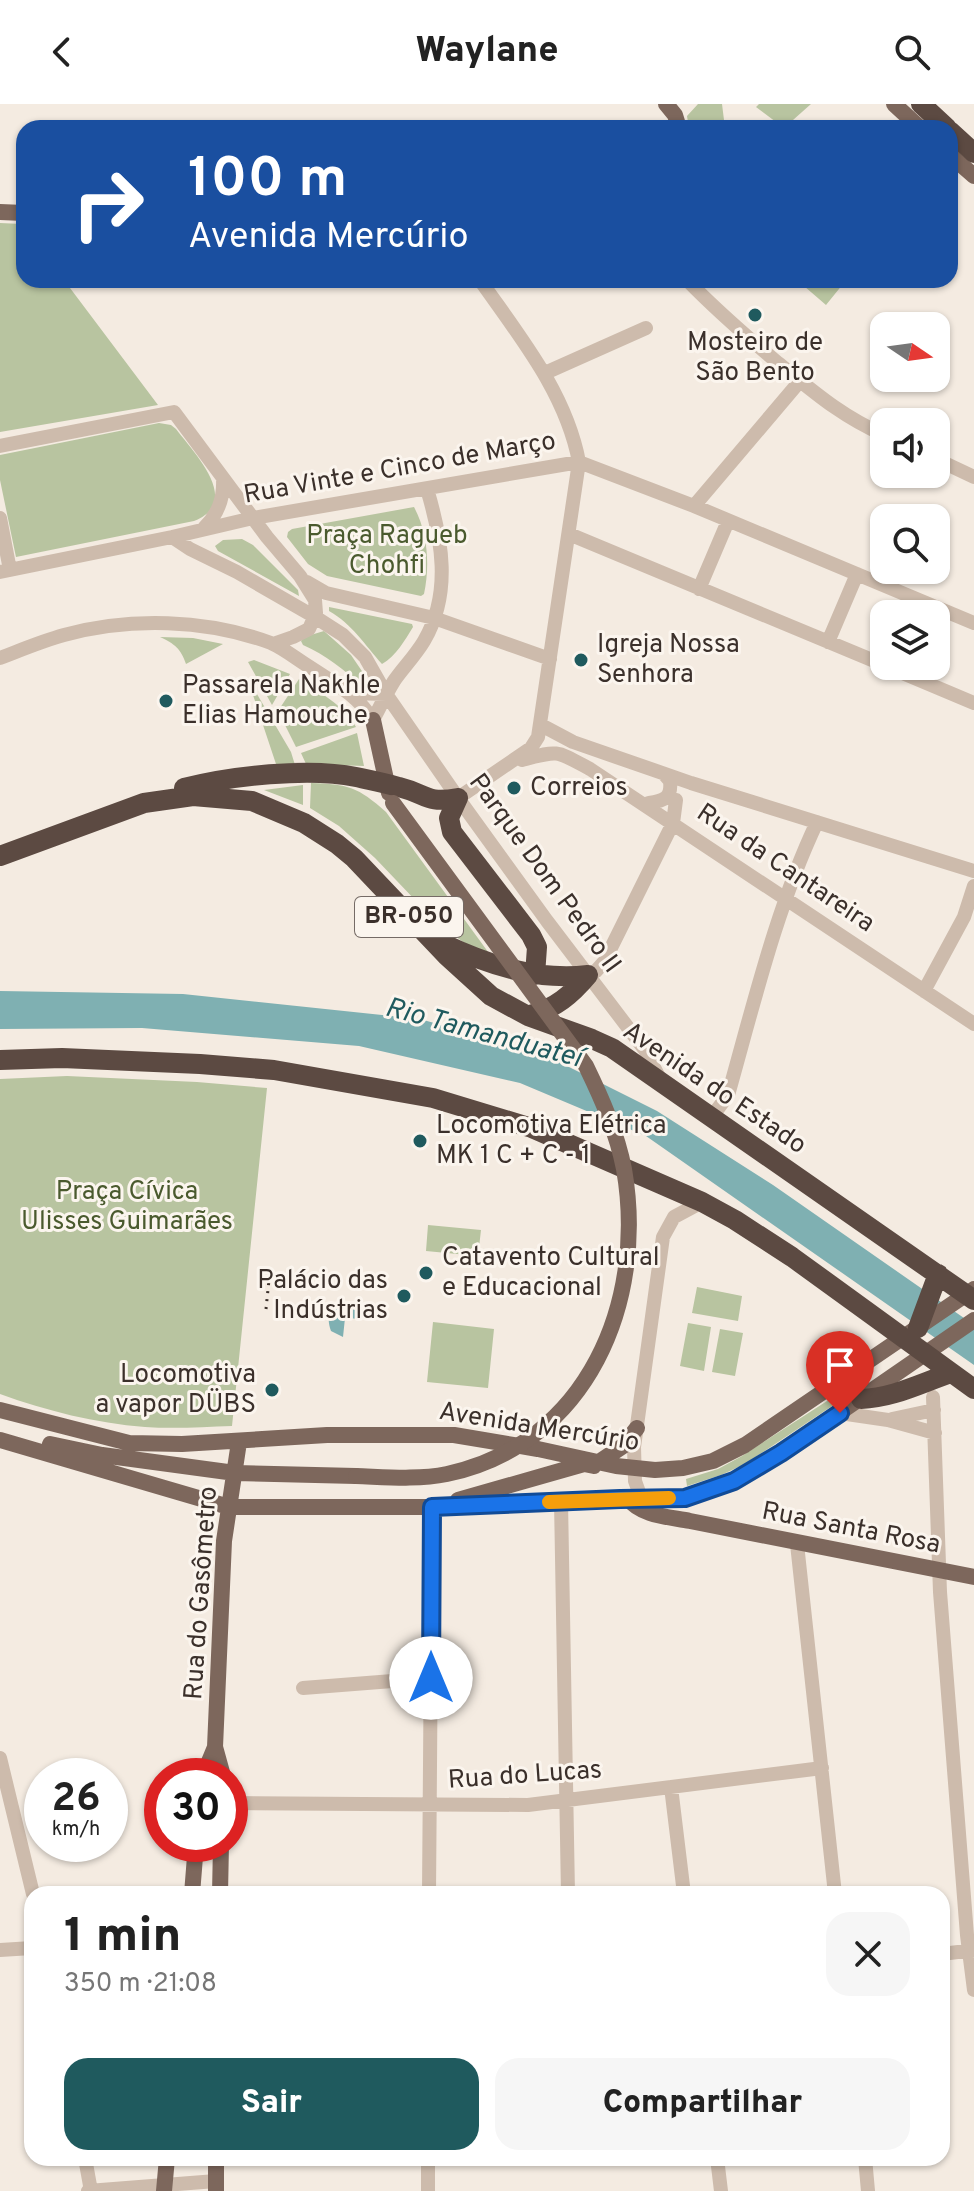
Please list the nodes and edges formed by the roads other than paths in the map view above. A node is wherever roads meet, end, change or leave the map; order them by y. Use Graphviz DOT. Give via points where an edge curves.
graph roads {
  1 [pos="894,104"];
  2 [pos="921,104"];
  3 [pos="911,120"];
  4 [pos="938,120"];
  5 [pos="958,138"];
  6 [pos="974,153"];
  7 [pos="958,162"];
  8 [pos="974,176"];
  9 [pos="486,288"];
  10 [pos="695,288"];
  11 [pos="646,328"];
  12 [pos="545,373"];
  13 [pos="800,381"];
  14 [pos="870,428"];
  15 [pos="0,446"];
  16 [pos="579,462"];
  17 [pos="950,466"];
  18 [pos="974,477"];
  19 [pos="223,479"];
  20 [pos="427,489"];
  21 [pos="694,506"];
  22 [pos="0,518"];
  23 [pos="253,518"];
  24 [pos="728,521"];
  25 [pos="203,529"];
  26 [pos="569,534"];
  27 [pos="172,537"];
  28 [pos="5,571"];
  29 [pos="857,574"];
  30 [pos="300,576"];
  31 [pos="699,589"];
  32 [pos="315,617"];
  33 [pos="434,618"];
  34 [pos="974,623"];
  35 [pos="828,642"];
  36 [pos="273,644"];
  37 [pos="0,658"];
  38 [pos="550,659"];
  39 [pos="870,660"];
  40 [pos="919,680"];
  41 [pos="350,693"];
  42 [pos="386,694"];
  43 [pos="974,703"];
  44 [pos="373,720"];
  45 [pos="541,725"];
  46 [pos="570,749"];
  47 [pos="600,752"];
  48 [pos="514,761"];
  49 [pos="590,769"];
  50 [pos="664,774"];
  51 [pos="691,783"];
  52 [pos="390,794"];
  53 [pos="632,796"];
  54 [pos="458,798"];
  55 [pos="676,800"];
  56 [pos="144,803"];
  57 [pos="649,803"];
  58 [pos="817,822"];
  59 [pos="673,823"];
  60 [pos="0,856"];
  61 [pos="974,871"];
  62 [pos="974,886"];
  63 [pos="785,898"];
  64 [pos="428,937"];
  65 [pos="535,975"];
  66 [pos="588,975"];
  67 [pos="924,991"];
  68 [pos="528,1016"];
  69 [pos="974,1024"];
  70 [pos="0,1060"];
  71 [pos="662,1083"];
  72 [pos="711,1118"];
  73 [pos="702,1202"];
  74 [pos="935,1282"];
  75 [pos="966,1297"];
  76 [pos="973,1321"];
  77 [pos="911,1333"];
  78 [pos="928,1352"];
  79 [pos="951,1373"];
  80 [pos="974,1389"];
  81 [pos="861,1399"];
  82 [pos="0,1410"];
  83 [pos="840,1413"];
  84 [pos="888,1420"];
  85 [pos="0,1427"];
  86 [pos="637,1428"];
  87 [pos="935,1433"];
  88 [pos="6,1442"];
  89 [pos="239,1442"];
  90 [pos="182,1444"];
  91 [pos="102,1455"];
  92 [pos="605,1463"];
  93 [pos="633,1468"];
  94 [pos="235,1473"];
  95 [pos="561,1501"];
  96 [pos="639,1503"];
  97 [pos="229,1507"];
  98 [pos="435,1507"];
  99 [pos="797,1544"];
  100 [pos="939,1570"];
  101 [pos="974,1577"];
  102 [pos="431,1678"];
  103 [pos="303,1688"];
  104 [pos="215,1747"];
  105 [pos="0,1758"];
  106 [pos="210,1758"];
  107 [pos="218,1758"];
  108 [pos="822,1768"];
  109 [pos="671,1787"];
  110 [pos="567,1800"];
  111 [pos="248,1803"];
  112 [pos="429,1806"];
  113 [pos="195,1862"];
  114 [pos="221,1862"];
  115 [pos="31,1886"];
  116 [pos="193,1886"];
  117 [pos="220,1886"];
  118 [pos="429,1886"];
  119 [pos="568,1886"];
  120 [pos="683,1886"];
  121 [pos="834,1886"];
  122 [pos="24,1948"];
  123 [pos="0,1950"];
  124 [pos="971,1950"];
  125 [pos="950,1953"];
  126 [pos="974,1990"];
  127 [pos="86,2166"];
  128 [pos="166,2166"];
  129 [pos="428,2166"];
  130 [pos="718,2166"];
  131 [pos="866,2166"];
  132 [pos="216,2186"];
  133 [pos="164,2188"];
  134 [pos="89,2191"];
  135 [pos="428,2191"];
  136 [pos="721,2191"];
  137 [pos="868,2191"];
  1 -- 3 [label="main road"];
  2 -- 4 [label="highway"];
  5 -- 6 [label="highway"];
  7 -- 8 [label="main road"];
  9 -- 12 [label="street"];
  10 -- 13 [label="street"];
  11 -- 12 [label="street"];
  12 -- 16 [label="street" via="575,439"];
  13 -- 14 [label="street"];
  13 -- 21 [label="street"];
  15 -- 19 [label="street" via="174,412"];
  16 -- 20 [label="street, Rua Vinte e Cinco de Março"];
  16 -- 21 [label="street, Rua Vinte e Cinco de Março"];
  16 -- 26 [label="street"];
  17 -- 18 [label="street"];
  19 -- 23 [label="street"];
  19 -- 25 [label="street" via="221,501"];
  20 -- 23 [label="street, Rua Vinte e Cinco de Março"];
  20 -- 33 [label="street" via="441,542 442,582"];
  21 -- 24 [label="street, Rua Vinte e Cinco de Março"];
  22 -- 28 [label="street"];
  23 -- 25 [label="street, Rua Vinte e Cinco de Março"];
  23 -- 30 [label="street"];
  24 -- 29 [label="street, Rua Vinte e Cinco de Março"];
  24 -- 31 [label="street"];
  25 -- 27 [label="street, Rua Vinte e Cinco de Março"];
  26 -- 31 [label="street"];
  26 -- 38 [label="street"];
  27 -- 28 [label="street, Rua Vinte e Cinco de Março"];
  27 -- 32 [label="street, Parque Dom Pedro II"];
  29 -- 34 [label="street, Rua Vinte e Cinco de Março"];
  29 -- 35 [label="street"];
  30 -- 32 [label="street" via="315,600"];
  30 -- 33 [label="street" via="326,593"];
  31 -- 35 [label="street"];
  32 -- 36 [label="street" via="309,629"];
  32 -- 42 [label="street, Parque Dom Pedro II" via="365,657"];
  33 -- 38 [label="street"];
  33 -- 42 [label="street" via="423,643"];
  35 -- 39 [label="street"];
  36 -- 37 [label="street" via="222,629 143,624 62,635"];
  36 -- 41 [label="street"];
  38 -- 45 [label="street"];
  40 -- 43 [label="street"];
  41 -- 42 [label="street"];
  41 -- 44 [label="street"];
  42 -- 44 [label="street"];
  42 -- 54 [label="street, Parque Dom Pedro II"];
  44 -- 52 [label="main road"];
  45 -- 46 [label="street"];
  45 -- 48 [label="street" via="534,744"];
  46 -- 47 [label="street"];
  46 -- 48 [label="street"];
  46 -- 49 [label="street, Rua da Cantareira"];
  47 -- 49 [label="street" via="591,757"];
  47 -- 50 [label="street"];
  48 -- 54 [label="street"];
  49 -- 53 [label="street, Rua da Cantareira"];
  50 -- 51 [label="street"];
  50 -- 57 [label="street" via="670,781 668,798"];
  51 -- 55 [label="street"];
  51 -- 58 [label="street"];
  52 -- 54 [label="highway" via="404,788 432,800"];
  52 -- 56 [label="highway" via="354,777 319,773 203,783"];
  52 -- 94 [label="main road, bridge" via="586,1066 605,1105 624,1169 625,1280 603,1351 572,1400 530,1438 502,1454 446,1474 413,1478"];
  53 -- 57 [label="street"];
  53 -- 59 [label="street, Rua da Cantareira"];
  54 -- 65 [label="highway" via="449,818 452,832 531,935 537,947"];
  54 -- 66 [label="street, Parque Dom Pedro II"];
  55 -- 57 [label="street"];
  55 -- 59 [label="street"];
  56 -- 60 [label="highway, Avenida do Estado / BR-050"];
  56 -- 64 [label="highway, Avenida do Estado / BR-050" via="193,796 252,801 304,823 354,858"];
  58 -- 61 [label="street"];
  58 -- 63 [label="street"];
  59 -- 63 [label="street, Rua da Cantareira"];
  59 -- 66 [label="street" via="604,962"];
  62 -- 67 [label="street" via="964,917"];
  63 -- 67 [label="street, Rua da Cantareira"];
  63 -- 72 [label="street" via="728,1095"];
  64 -- 65 [label="highway"];
  64 -- 68 [label="highway, Avenida do Estado / BR-050" via="491,996"];
  65 -- 66 [label="highway"];
  66 -- 68 [label="highway" via="555,1006"];
  66 -- 71 [label="street, Parque Dom Pedro II" via="645,1050"];
  67 -- 69 [label="street, Rua da Cantareira"];
  68 -- 71 [label="highway, Avenida do Estado / BR-050" via="612,1048"];
  70 -- 73 [label="highway" via="62,1058 274,1070 433,1098 532,1128"];
  71 -- 72 [label="highway, Avenida do Estado / BR-050"];
  72 -- 74 [label="highway, Avenida do Estado / BR-050"];
  73 -- 77 [label="highway"];
  73 -- 86 [label="street" via="674,1217 663,1237"];
  74 -- 75 [label="highway, Avenida do Estado / BR-050"];
  74 -- 77 [label="highway"];
  75 -- 77 [label="main road, Avenida Mercúrio"];
  76 -- 78 [label="main road"];
  77 -- 78 [label="highway"];
  77 -- 93 [label="main road, Avenida Mercúrio" via="713,1461 683,1468"];
  78 -- 79 [label="highway"];
  78 -- 81 [label="main road"];
  79 -- 80 [label="highway"];
  79 -- 81 [label="highway" via="895,1394"];
  81 -- 83 [label="main road"];
  82 -- 90 [label="main road, Avenida Mercúrio" via="129,1443"];
  83 -- 84 [label="street"];
  83 -- 96 [label="main road" via="734,1481 685,1498"];
  84 -- 87 [label="street"];
  84 -- 87 [label="street" via="933,1404"];
  85 -- 88 [label="main road"];
  86 -- 92 [label="main road"];
  86 -- 93 [label="street"];
  87 -- 100 [label="street"];
  88 -- 91 [label="main road" via="32,1441"];
  88 -- 97 [label="main road"];
  89 -- 90 [label="main road, Avenida Mercúrio"];
  89 -- 92 [label="main road, Avenida Mercúrio" via="327,1435 454,1435"];
  89 -- 94 [label="main road, Rua do Gasômetro"];
  90 -- 91 [label="main road" via="168,1451"];
  91 -- 94 [label="main road"];
  92 -- 93 [label="main road, Avenida Mercúrio"];
  92 -- 98 [label="main road" via="584,1464"];
  93 -- 96 [label="street"];
  94 -- 97 [label="main road, Rua do Gasômetro"];
  95 -- 96 [label="main road"];
  95 -- 98 [label="main road"];
  95 -- 110 [label="street"];
  96 -- 99 [label="main road, Rua Santa Rosa"];
  97 -- 98 [label="main road"];
  97 -- 104 [label="main road, Rua do Gasômetro"];
  98 -- 102 [label="street"];
  99 -- 100 [label="main road, Rua Santa Rosa"];
  99 -- 108 [label="street"];
  100 -- 101 [label="main road, Rua Santa Rosa"];
  100 -- 124 [label="street"];
  102 -- 103 [label="street"];
  102 -- 112 [label="street"];
  104 -- 106 [label="main road, Rua do Gasômetro"];
  104 -- 107 [label="main road, Rua do Gasômetro"];
  105 -- 115 [label="street"];
  108 -- 109 [label="street, Rua do Lucas"];
  108 -- 121 [label="street"];
  109 -- 110 [label="street, Rua do Lucas"];
  109 -- 120 [label="street"];
  110 -- 112 [label="street, Rua do Lucas"];
  110 -- 119 [label="street"];
  111 -- 112 [label="street, Rua do Lucas"];
  112 -- 118 [label="street"];
  113 -- 116 [label="main road"];
  114 -- 117 [label="main road"];
  122 -- 123 [label="street"];
  124 -- 125 [label="street"];
  124 -- 126 [label="street"];
  127 -- 134 [label="street"];
  128 -- 133 [label="main road"];
  129 -- 135 [label="street"];
  130 -- 136 [label="street"];
  131 -- 137 [label="street"];
  132 -- 133 [label="street"];
  133 -- 134 [label="street"];
}
